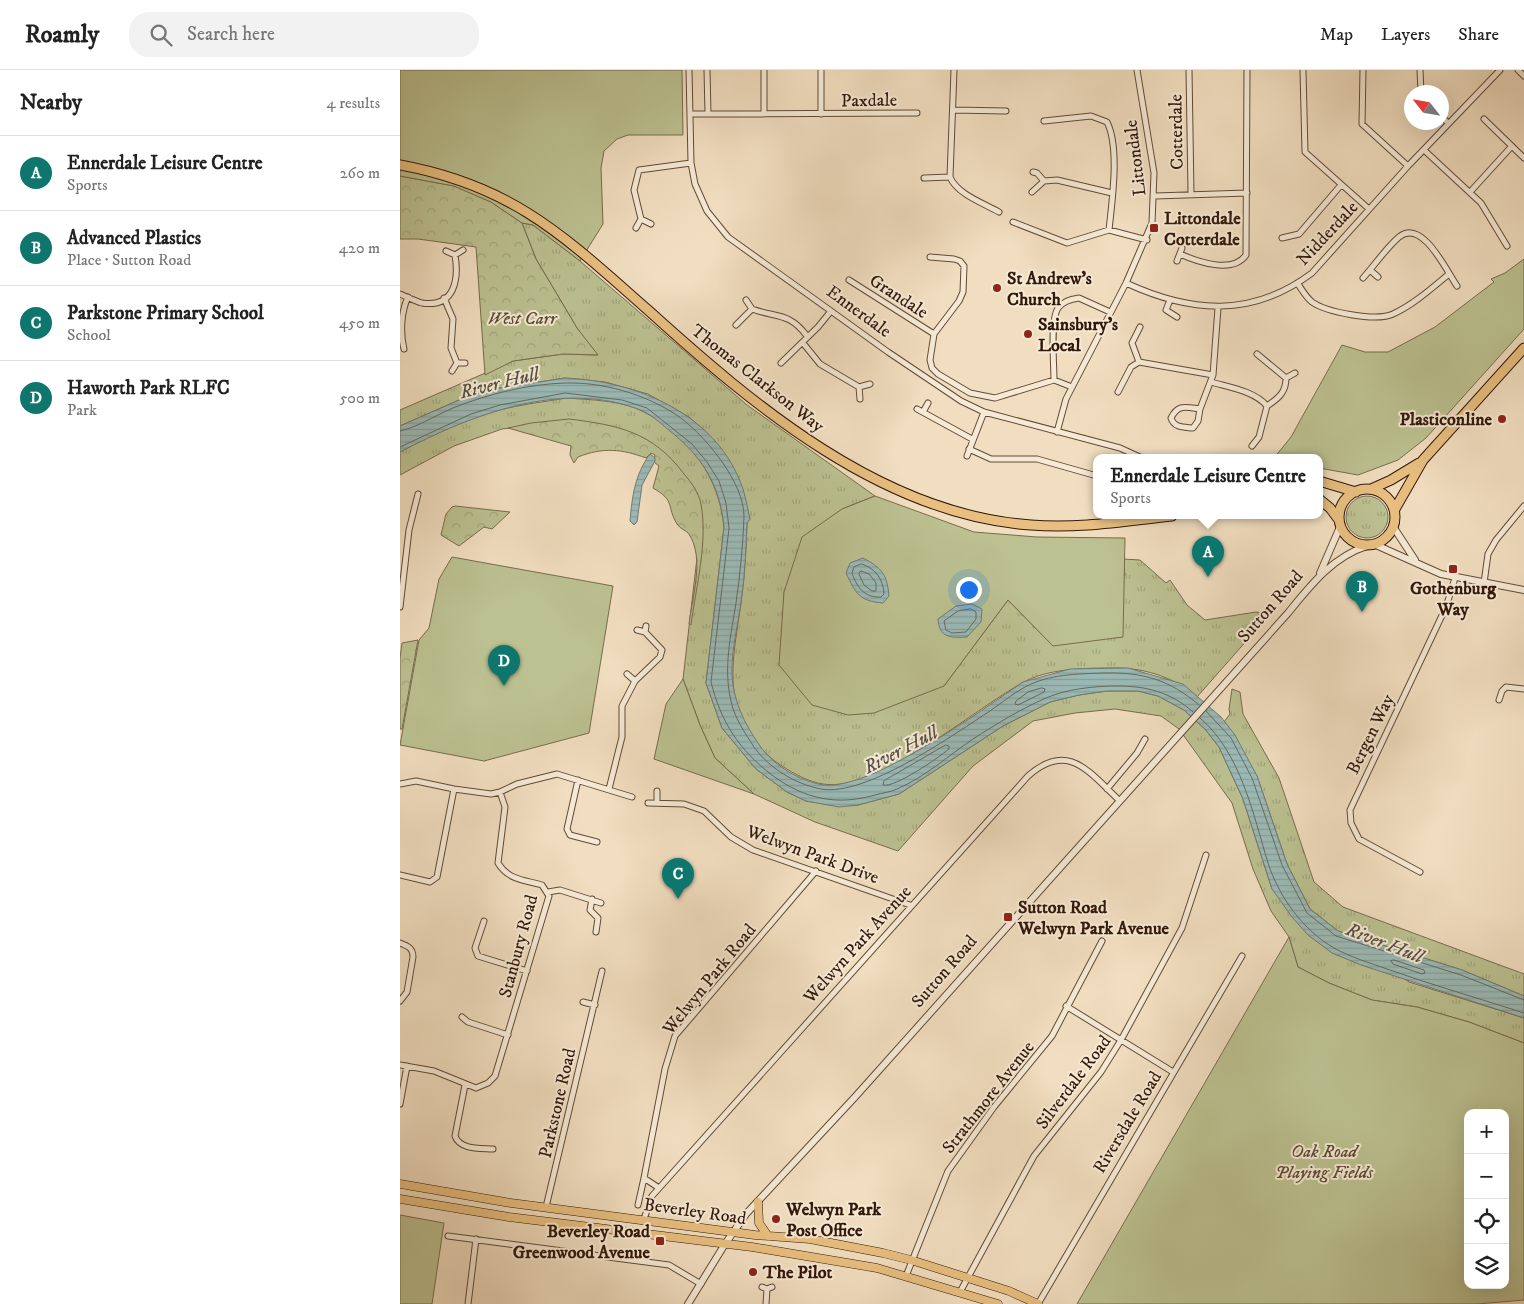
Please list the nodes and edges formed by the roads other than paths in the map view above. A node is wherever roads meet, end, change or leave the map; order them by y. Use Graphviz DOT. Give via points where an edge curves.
graph roads {
  1 [pos="689,70"];
  2 [pos="707,70"];
  3 [pos="764,70"];
  4 [pos="821,70"];
  5 [pos="954,70"];
  6 [pos="1137,70"];
  7 [pos="1189,70"];
  8 [pos="1247,70"];
  9 [pos="1303,70"];
  10 [pos="1363,70"];
  11 [pos="1420,70"];
  12 [pos="1500,70"];
  13 [pos="1518,70"];
  14 [pos="1524,76"];
  15 [pos="1421,85"];
  16 [pos="953,110"];
  17 [pos="1006,112"];
  18 [pos="917,113"];
  19 [pos="690,114"];
  20 [pos="708,114"];
  21 [pos="764,114"];
  22 [pos="821,114"];
  23 [pos="1484,119"];
  24 [pos="1044,121"];
  25 [pos="1449,122"];
  26 [pos="1442,130"];
  27 [pos="1512,147"];
  28 [pos="1424,150"];
  29 [pos="1524,158"];
  30 [pos="691,163"];
  31 [pos="400,165"];
  32 [pos="1408,166"];
  33 [pos="632,167"];
  34 [pos="639,170"];
  35 [pos="1033,172"];
  36 [pos="950,177"];
  37 [pos="924,178"];
  38 [pos="1044,181"];
  39 [pos="1341,185"];
  40 [pos="1471,191"];
  41 [pos="1032,192"];
  42 [pos="1112,193"];
  43 [pos="1191,193"];
  44 [pos="1247,193"];
  45 [pos="1155,196"];
  46 [pos="1369,209"];
  47 [pos="999,212"];
  48 [pos="641,220"];
  49 [pos="1013,222"];
  50 [pos="651,224"];
  51 [pos="636,228"];
  52 [pos="1110,230"];
  53 [pos="1282,238"];
  54 [pos="1147,240"];
  55 [pos="1507,246"];
  56 [pos="1182,248"];
  57 [pos="463,250"];
  58 [pos="446,251"];
  59 [pos="1180,254"];
  60 [pos="455,255"];
  61 [pos="930,257"];
  62 [pos="1177,261"];
  63 [pos="1370,270"];
  64 [pos="1449,274"];
  65 [pos="1378,277"];
  66 [pos="1363,278"];
  67 [pos="849,280"];
  68 [pos="1126,283"];
  69 [pos="1298,284"];
  70 [pos="1457,286"];
  71 [pos="400,294"];
  72 [pos="408,297"];
  73 [pos="444,298"];
  74 [pos="746,300"];
  75 [pos="1170,300"];
  76 [pos="1218,308"];
  77 [pos="752,309"];
  78 [pos="831,310"];
  79 [pos="1110,312"];
  80 [pos="1177,317"];
  81 [pos="736,325"];
  82 [pos="1140,327"];
  83 [pos="934,334"];
  84 [pos="807,336"];
  85 [pos="400,340"];
  86 [pos="804,343"];
  87 [pos="1524,348"];
  88 [pos="404,349"];
  89 [pos="1257,354"];
  90 [pos="1139,362"];
  91 [pos="456,363"];
  92 [pos="465,363"];
  93 [pos="781,363"];
  94 [pos="452,371"];
  95 [pos="1295,373"];
  96 [pos="1213,375"];
  97 [pos="1286,378"];
  98 [pos="1054,380"];
  99 [pos="1211,382"];
  100 [pos="870,384"];
  101 [pos="860,387"];
  102 [pos="1072,387"];
  103 [pos="1118,392"];
  104 [pos="860,400"];
  105 [pos="928,403"];
  106 [pos="1267,406"];
  107 [pos="1200,410"];
  108 [pos="984,412"];
  109 [pos="1057,432"];
  110 [pos="972,439"];
  111 [pos="1252,446"];
  112 [pos="969,449"];
  113 [pos="1133,454"];
  114 [pos="967,456"];
  115 [pos="1424,460"];
  116 [pos="1093,475"];
  117 [pos="1323,482"];
  118 [pos="1371,489"];
  119 [pos="1356,492"];
  120 [pos="418,494"];
  121 [pos="1323,502"];
  122 [pos="1524,506"];
  123 [pos="1395,509"];
  124 [pos="1128,519"];
  125 [pos="1340,524"];
  126 [pos="1394,528"];
  127 [pos="1372,545"];
  128 [pos="1415,561"];
  129 [pos="1318,576"];
  130 [pos="1455,578"];
  131 [pos="1484,583"];
  132 [pos="1524,590"];
  133 [pos="400,607"];
  134 [pos="637,630"];
  135 [pos="628,674"];
  136 [pos="635,681"];
  137 [pos="1524,689"];
  138 [pos="1499,700"];
  139 [pos="1145,739"];
  140 [pos="578,780"];
  141 [pos="400,784"];
  142 [pos="1107,788"];
  143 [pos="454,789"];
  144 [pos="609,789"];
  145 [pos="656,791"];
  146 [pos="500,792"];
  147 [pos="632,797"];
  148 [pos="1119,800"];
  149 [pos="648,803"];
  150 [pos="657,803"];
  151 [pos="597,842"];
  152 [pos="1206,855"];
  153 [pos="816,872"];
  154 [pos="1420,872"];
  155 [pos="400,875"];
  156 [pos="548,892"];
  157 [pos="592,899"];
  158 [pos="601,903"];
  159 [pos="910,905"];
  160 [pos="484,921"];
  161 [pos="475,926"];
  162 [pos="481,928"];
  163 [pos="596,932"];
  164 [pos="1102,940"];
  165 [pos="400,943"];
  166 [pos="1242,956"];
  167 [pos="527,971"];
  168 [pos="602,971"];
  169 [pos="400,1001"];
  170 [pos="583,1002"];
  171 [pos="595,1005"];
  172 [pos="1066,1006"];
  173 [pos="462,1017"];
  174 [pos="508,1034"];
  175 [pos="1121,1040"];
  176 [pos="400,1065"];
  177 [pos="407,1066"];
  178 [pos="1173,1072"];
  179 [pos="465,1085"];
  180 [pos="400,1104"];
  181 [pos="493,1149"];
  182 [pos="644,1178"];
  183 [pos="400,1184"];
  184 [pos="659,1188"];
  185 [pos="400,1199"];
  186 [pos="758,1202"];
  187 [pos="638,1205"];
  188 [pos="546,1207"];
  189 [pos="644,1219"];
  190 [pos="733,1232"];
  191 [pos="448,1236"];
  192 [pos="768,1236"];
  193 [pos="476,1240"];
  194 [pos="725,1244"];
  195 [pos="836,1244"];
  196 [pos="834,1260"];
  197 [pos="911,1260"];
  198 [pos="906,1276"];
  199 [pos="967,1279"];
  200 [pos="701,1284"];
  201 [pos="767,1288"];
  202 [pos="960,1292"];
  203 [pos="1020,1296"];
  204 [pos="468,1304"];
  205 [pos="688,1304"];
  206 [pos="766,1304"];
  207 [pos="998,1304"];
  208 [pos="1018,1304"];
  209 [pos="1038,1304"];
  1 -- 19 [label="street, Ennerdale"];
  2 -- 20 [label="street"];
  3 -- 21 [label="street"];
  4 -- 22 [label="street, Paxdale"];
  5 -- 16 [label="street"];
  6 -- 45 [label="street, Littondale"];
  7 -- 43 [label="street, Cotterdale"];
  8 -- 44 [label="street"];
  9 -- 39 [label="street" via="1305,152"];
  10 -- 32 [label="street" via="1362,124"];
  11 -- 15 [label="street"];
  12 -- 25 [label="street, Nidderdale"];
  13 -- 14 [label="street"];
  16 -- 17 [label="street"];
  16 -- 36 [label="street"];
  18 -- 22 [label="street, Paxdale"];
  19 -- 20 [label="street, Paxdale"];
  19 -- 30 [label="street, Ennerdale"];
  20 -- 21 [label="street, Paxdale"];
  21 -- 22 [label="street, Paxdale"];
  23 -- 27 [label="street"];
  24 -- 42 [label="street" via="1091,116 1107,122 1112,131"];
  26 -- 28 [label="street, Nidderdale"];
  27 -- 29 [label="street"];
  27 -- 40 [label="street"];
  28 -- 32 [label="street, Nidderdale"];
  28 -- 40 [label="street"];
  30 -- 34 [label="street"];
  30 -- 78 [label="street, Ennerdale" via="700,198 722,230"];
  31 -- 124 [label="highway, Thomas Clarkson Way" via="462,181 534,216 587,256 747,393 825,450 890,488 958,513 1017,524 1073,526"];
  32 -- 46 [label="street, Nidderdale"];
  33 -- 34 [label="street"];
  34 -- 48 [label="street" via="634,190"];
  35 -- 38 [label="street"];
  36 -- 37 [label="street"];
  36 -- 47 [label="street" via="953,185"];
  38 -- 41 [label="street"];
  38 -- 42 [label="street" via="1057,180"];
  39 -- 46 [label="street"];
  39 -- 53 [label="street" via="1299,234"];
  40 -- 55 [label="street" via="1507,239"];
  42 -- 52 [label="street"];
  43 -- 44 [label="street, Cotterdale"];
  43 -- 45 [label="street, Cotterdale"];
  44 -- 59 [label="street" via="1246,255 1242,261 1234,265 1199,262"];
  45 -- 54 [label="street, Littondale"];
  46 -- 69 [label="street, Nidderdale"];
  48 -- 50 [label="street"];
  48 -- 51 [label="street"];
  49 -- 52 [label="street" via="1067,243"];
  52 -- 54 [label="street"];
  54 -- 68 [label="street, Littondale"];
  56 -- 59 [label="street"];
  57 -- 60 [label="street"];
  58 -- 60 [label="street"];
  59 -- 62 [label="street"];
  60 -- 73 [label="street" via="456,286"];
  61 -- 83 [label="street, Grandale" via="954,259 964,266 963,292 959,302"];
  63 -- 64 [label="street" via="1397,239 1412,232 1423,238"];
  63 -- 65 [label="street"];
  63 -- 66 [label="street"];
  64 -- 69 [label="street" via="1430,290 1392,314 1381,317 1360,316 1317,306"];
  64 -- 70 [label="street"];
  67 -- 83 [label="street, Grandale"];
  68 -- 75 [label="street, Nidderdale"];
  68 -- 79 [label="street, Littondale"];
  69 -- 76 [label="street, Nidderdale" via="1249,304"];
  71 -- 72 [label="street"];
  72 -- 73 [label="street" via="421,303"];
  72 -- 85 [label="street" via="402,313"];
  73 -- 91 [label="street" via="453,319 450,348"];
  74 -- 77 [label="street"];
  75 -- 76 [label="street, Nidderdale"];
  75 -- 80 [label="street" via="1166,310"];
  76 -- 96 [label="street"];
  77 -- 81 [label="street"];
  77 -- 84 [label="street" via="786,316"];
  78 -- 84 [label="street"];
  78 -- 108 [label="street, Ennerdale" via="924,377"];
  79 -- 98 [label="street" via="1079,298 1065,302 1057,310"];
  79 -- 102 [label="street, Littondale"];
  82 -- 90 [label="street" via="1132,343"];
  83 -- 98 [label="street, Grandale" via="932,368 970,394 995,398"];
  84 -- 86 [label="street"];
  85 -- 88 [label="street"];
  86 -- 93 [label="street"];
  86 -- 101 [label="street" via="820,364"];
  87 -- 115 [label="highway"];
  89 -- 97 [label="street"];
  90 -- 96 [label="street"];
  90 -- 103 [label="street" via="1131,367"];
  91 -- 92 [label="street"];
  91 -- 94 [label="street"];
  95 -- 97 [label="street"];
  96 -- 99 [label="street"];
  97 -- 106 [label="street" via="1286,386 1278,398"];
  98 -- 102 [label="street"];
  99 -- 106 [label="street" via="1251,395"];
  99 -- 107 [label="street"];
  100 -- 101 [label="street"];
  101 -- 104 [label="street"];
  102 -- 109 [label="street, Littondale"];
  105 -- 110 [label="street" via="920,410"];
  106 -- 111 [label="street" via="1259,437"];
  107 -- 107 [label="street" via="1193,428 1176,426 1172,422 1175,409 1181,406"];
  108 -- 109 [label="street, Ennerdale"];
  108 -- 110 [label="street"];
  109 -- 113 [label="street, Ennerdale"];
  110 -- 112 [label="street"];
  112 -- 114 [label="street"];
  112 -- 116 [label="street" via="991,459 1037,459"];
  115 -- 118 [label="highway"];
  115 -- 123 [label="highway"];
  117 -- 119 [label="highway"];
  118 -- 119 [label="highway"];
  118 -- 123 [label="highway" via="1386,496"];
  119 -- 125 [label="highway" via="1343,503"];
  120 -- 133 [label="street" via="409,530"];
  121 -- 125 [label="highway"];
  122 -- 131 [label="street" via="1488,554"];
  123 -- 126 [label="highway"];
  125 -- 127 [label="highway" via="1350,540"];
  125 -- 129 [label="street"];
  126 -- 127 [label="highway" via="1384,541"];
  126 -- 128 [label="street"];
  127 -- 128 [label="street"];
  127 -- 129 [label="street, Sutton Road" via="1348,554"];
  128 -- 130 [label="street"];
  129 -- 148 [label="street, Sutton Road"];
  130 -- 131 [label="street"];
  130 -- 154 [label="street, Bergen Way" via="1446,607 1350,810 1351,823 1358,838"];
  131 -- 132 [label="street"];
  134 -- 136 [label="street" via="645,629 662,650 660,657"];
  135 -- 136 [label="street"];
  136 -- 144 [label="street" via="622,706 622,737"];
  137 -- 138 [label="street" via="1506,687"];
  139 -- 142 [label="street"];
  140 -- 144 [label="street"];
  140 -- 146 [label="street" via="557,774 517,784"];
  140 -- 151 [label="street" via="567,828 570,835"];
  141 -- 143 [label="street" via="416,780"];
  142 -- 148 [label="street, Welwyn Park Avenue"];
  142 -- 159 [label="street, Welwyn Park Avenue" via="1081,766 1068,760 1049,761 1038,767"];
  143 -- 146 [label="street" via="491,794"];
  143 -- 155 [label="street" via="437,876 430,882"];
  144 -- 147 [label="street"];
  145 -- 150 [label="street"];
  146 -- 156 [label="street, Stanbury Road" via="504,807 498,863 513,878 542,885"];
  148 -- 186 [label="street, Sutton Road"];
  149 -- 150 [label="street, Welwyn Park Drive"];
  150 -- 153 [label="street, Welwyn Park Drive" via="684,804 704,811 731,837 753,850"];
  152 -- 175 [label="street, Silverdale Road" via="1182,928"];
  153 -- 159 [label="street, Welwyn Park Drive"];
  153 -- 182 [label="street, Welwyn Park Road" via="675,1036 665,1069"];
  156 -- 157 [label="street" via="560,890"];
  156 -- 167 [label="street, Stanbury Road" via="548,903"];
  157 -- 158 [label="street"];
  157 -- 163 [label="street" via="590,910 598,918"];
  159 -- 184 [label="street, Welwyn Park Avenue"];
  160 -- 162 [label="street"];
  161 -- 162 [label="street"];
  162 -- 167 [label="street" via="475,948 478,956"];
  164 -- 172 [label="street, Strathmore Avenue"];
  165 -- 169 [label="street" via="409,947 413,957 407,992"];
  166 -- 178 [label="street, Riversdale Road"];
  167 -- 174 [label="street, Stanbury Road"];
  168 -- 171 [label="street, Parkstone Road"];
  170 -- 171 [label="street"];
  171 -- 188 [label="street, Parkstone Road"];
  172 -- 175 [label="street"];
  172 -- 197 [label="street, Strathmore Avenue" via="1052,1036 994,1107 948,1171"];
  173 -- 174 [label="street" via="468,1022"];
  174 -- 179 [label="street, Stanbury Road" via="495,1076 476,1088"];
  175 -- 178 [label="street"];
  175 -- 199 [label="street, Silverdale Road" via="1101,1072 1034,1156"];
  176 -- 177 [label="street"];
  177 -- 179 [label="street" via="434,1071"];
  177 -- 180 [label="street"];
  178 -- 209 [label="street, Riversdale Road"];
  179 -- 181 [label="street" via="455,1136 457,1142 463,1146"];
  182 -- 184 [label="street"];
  182 -- 187 [label="street, Welwyn Park Road"];
  183 -- 188 [label="main road, Beverley Road"];
  184 -- 189 [label="street, Welwyn Park Avenue" via="652,1196"];
  185 -- 194 [label="main road, Beverley Road"];
  186 -- 190 [label="street, Sutton Road"];
  186 -- 192 [label="main road" via="759,1223"];
  188 -- 189 [label="main road, Beverley Road"];
  189 -- 190 [label="main road, Beverley Road"];
  190 -- 192 [label="main road, Beverley Road"];
  190 -- 194 [label="street, Sutton Road"];
  191 -- 193 [label="street"];
  192 -- 195 [label="main road, Beverley Road"];
  193 -- 200 [label="street" via="669,1265"];
  193 -- 204 [label="street"];
  194 -- 196 [label="main road, Beverley Road"];
  194 -- 200 [label="street, Sutton Road"];
  195 -- 196 [label="main road"];
  195 -- 197 [label="main road, Beverley Road"];
  196 -- 198 [label="main road, Beverley Road"];
  197 -- 198 [label="street, Strathmore Avenue"];
  197 -- 199 [label="main road, Beverley Road"];
  198 -- 202 [label="main road, Beverley Road"];
  199 -- 202 [label="street, Silverdale Road"];
  199 -- 203 [label="main road, Beverley Road"];
  200 -- 205 [label="street, Sutton Road"];
  201 -- 206 [label="street"];
  202 -- 207 [label="main road, Beverley Road"];
  203 -- 208 [label="main road"];
  203 -- 209 [label="main road, Beverley Road"];
}
